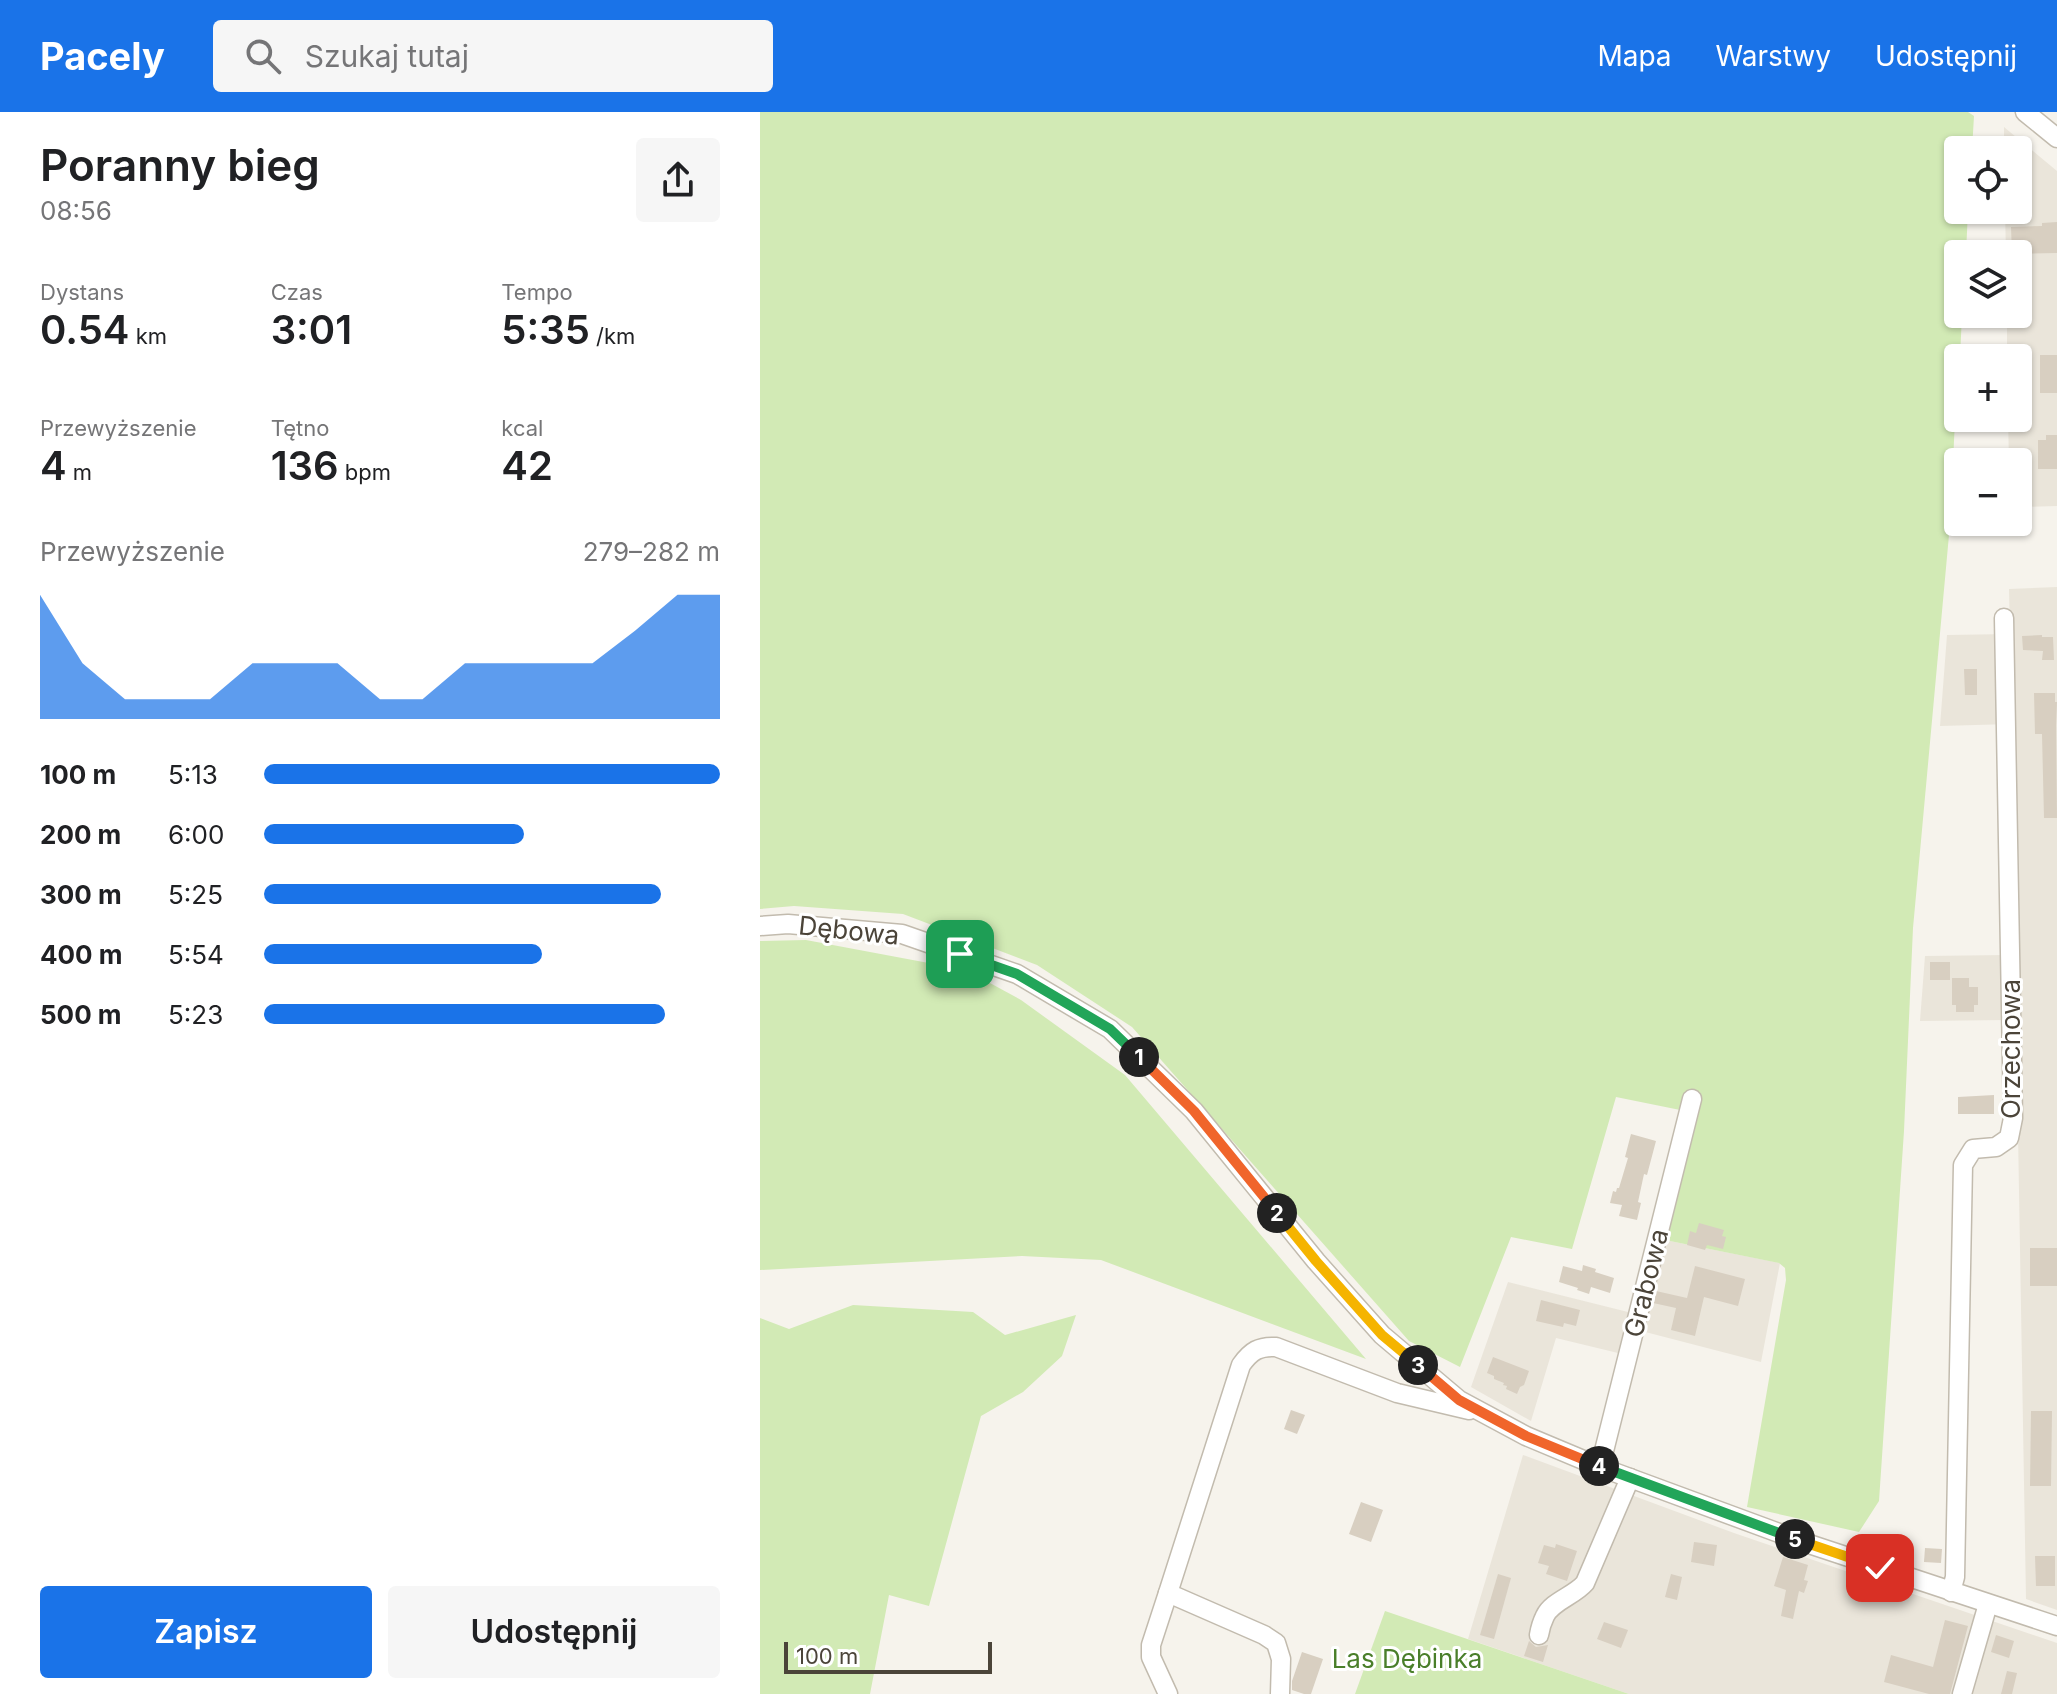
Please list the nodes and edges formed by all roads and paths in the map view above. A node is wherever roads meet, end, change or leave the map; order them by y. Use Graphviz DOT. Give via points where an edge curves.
graph roads {
  1 [pos="2025,112"];
  2 [pos="2057,138"];
  3 [pos="2004,618"];
  4 [pos="760,926"];
  5 [pos="1692,1099"];
  6 [pos="1485,1414"];
  7 [pos="1600,1467"];
  8 [pos="1630,1478"];
  9 [pos="1951,1592"];
  10 [pos="1168,1593"];
  11 [pos="1988,1604"];
  12 [pos="2057,1626"];
  13 [pos="1539,1635"];
  14 [pos="1168,1694"];
  15 [pos="1280,1694"];
  16 [pos="1962,1694"];
  1 -- 2 [label="street"];
  3 -- 9 [label="street, Orzechowa" via="2013,1118 2009,1138 1996,1147 1973,1149 1963,1165"];
  4 -- 6 [label="street, Dębowa" via="902,934 1017,974 1110,1029 1194,1111 1382,1335 1459,1400"];
  5 -- 7 [label="street, Grabowa"];
  6 -- 7 [label="street, Dębowa"];
  6 -- 10 [label="street" via="1397,1393 1276,1347 1249,1353"];
  7 -- 8 [label="street, Dębowa"];
  8 -- 9 [label="street, Dębowa"];
  8 -- 13 [label="street" via="1585,1583 1551,1608"];
  9 -- 11 [label="street, Dębowa"];
  10 -- 14 [label="street" via="1151,1645"];
  10 -- 15 [label="street" via="1276,1643"];
  11 -- 12 [label="street, Dębowa"];
  11 -- 16 [label="street"];
}
